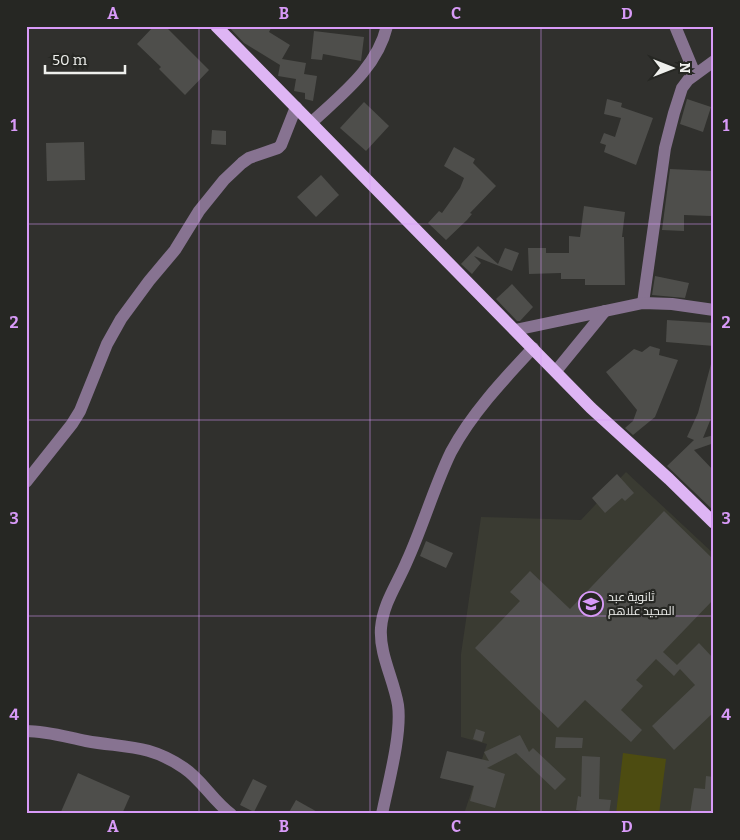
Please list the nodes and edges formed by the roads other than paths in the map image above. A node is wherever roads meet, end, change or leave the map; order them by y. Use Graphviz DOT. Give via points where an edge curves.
graph roads {
  1 [pos="216,26"];
  2 [pos="387,26"];
  3 [pos="675,26"];
  4 [pos="714,61"];
  5 [pos="696,74"];
  6 [pos="296,107"];
  7 [pos="312,122"];
  8 [pos="643,303"];
  9 [pos="714,310"];
  10 [pos="605,311"];
  11 [pos="515,330"];
  12 [pos="533,348"];
  13 [pos="556,371"];
  14 [pos="26,482"];
  15 [pos="714,522"];
  16 [pos="26,731"];
  17 [pos="384,800"];
  18 [pos="231,814"];
  19 [pos="382,814"];
  20 [pos="391,814"];
  1 -- 6 [label="main road"];
  2 -- 7 [label="street" via="384,40 361,76"];
  3 -- 5 [label="street"];
  4 -- 5 [label="street"];
  5 -- 8 [label="street" via="682,88 674,112"];
  6 -- 7 [label="main road"];
  6 -- 14 [label="street" via="281,145 249,158 224,180 121,319 107,344 80,411"];
  7 -- 11 [label="main road"];
  8 -- 9 [label="street"];
  8 -- 10 [label="street"];
  10 -- 11 [label="street"];
  10 -- 13 [label="street"];
  11 -- 12 [label="main road"];
  12 -- 13 [label="main road"];
  12 -- 17 [label="street" via="477,413 452,452 384,611 382,647 395,692 399,724"];
  13 -- 15 [label="main road"];
  16 -- 18 [label="street" via="140,747 153,752 186,769"];
  17 -- 19 [label="street"];
  17 -- 20 [label="street"];
}
